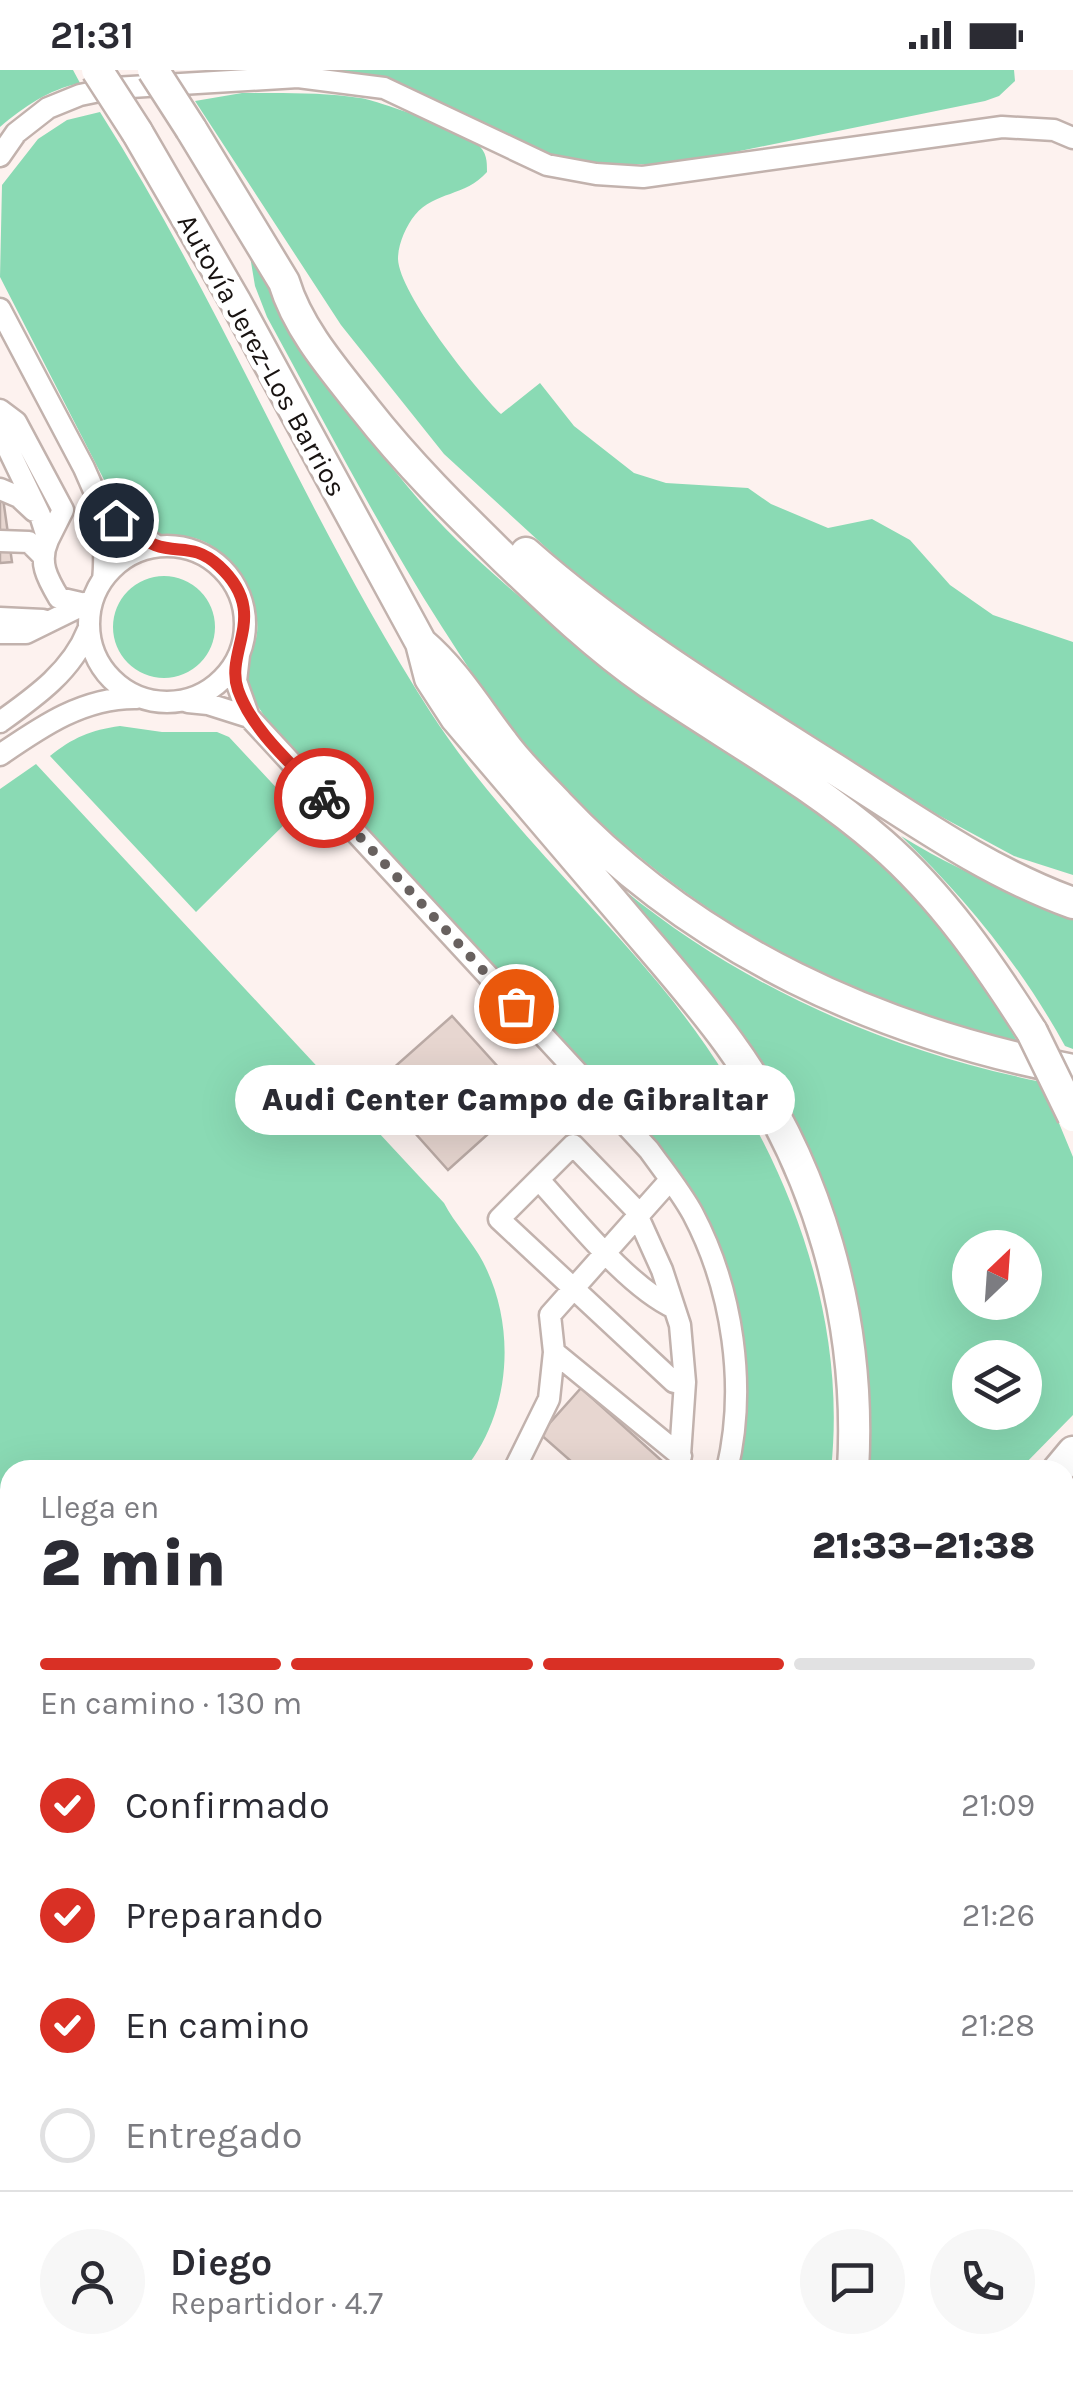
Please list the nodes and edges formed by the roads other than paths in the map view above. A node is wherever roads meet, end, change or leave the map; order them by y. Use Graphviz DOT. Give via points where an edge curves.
graph roads {
  1 [pos="97,70"];
  2 [pos="153,70"];
  3 [pos="1073,138"];
  4 [pos="0,156"];
  5 [pos="284,282"];
  6 [pos="0,308"];
  7 [pos="2,414"];
  8 [pos="0,489"];
  9 [pos="40,515"];
  10 [pos="106,518"];
  11 [pos="0,540"];
  12 [pos="157,546"];
  13 [pos="44,547"];
  14 [pos="103,579"];
  15 [pos="89,614"];
  16 [pos="0,618"];
  17 [pos="55,620"];
  18 [pos="0,633"];
  19 [pos="421,643"];
  20 [pos="239,655"];
  21 [pos="43,686"];
  22 [pos="144,699"];
  23 [pos="176,702"];
  24 [pos="0,711"];
  25 [pos="249,717"];
  26 [pos="64,718"];
  27 [pos="0,722"];
  28 [pos="0,755"];
  29 [pos="0,769"];
  30 [pos="1073,903"];
  31 [pos="1073,1070"];
  32 [pos="1073,1116"];
  33 [pos="538,1180"];
  34 [pos="670,1180"];
  35 [pos="638,1215"];
  36 [pos="605,1252"];
  37 [pos="574,1288"];
  38 [pos="674,1308"];
  39 [pos="554,1352"];
  40 [pos="685,1382"];
  41 [pos="519,1460"];
  42 [pos="677,1460"];
  43 [pos="680,1460"];
  44 [pos="729,1460"];
  45 [pos="854,1460"];
  1 -- 19 [label="highway, Autovía Jerez-Los Barrios, bridge" via="235,301"];
  2 -- 5 [label="highway, Autovía Jerez-Los Barrios, bridge"];
  3 -- 4 [label="street" via="1002,127 643,177 596,174 547,165 384,88 298,76 80,94 48,108"];
  5 -- 30 [label="highway" via="302,296 392,418 478,510 549,573 633,639 954,847"];
  5 -- 32 [label="highway, bridge" via="290,304 333,368 411,465 580,630 825,800 916,876 1032,1032"];
  6 -- 10 [label="street"];
  7 -- 9 [label="street"];
  7 -- 13 [label="street" via="29,442 63,510"];
  8 -- 9 [label="street"];
  9 -- 13 [label="street"];
  10 -- 12 [label="street"];
  10 -- 14 [label="street"];
  11 -- 13 [label="street"];
  12 -- 14 [label="street" via="126,557"];
  12 -- 20 [label="street" via="205,556 229,578 243,607"];
  13 -- 15 [label="street" via="48,580 59,598"];
  14 -- 15 [label="street"];
  15 -- 17 [label="street"];
  15 -- 21 [label="street" via="81,649"];
  15 -- 22 [label="street" via="104,670"];
  16 -- 17 [label="street"];
  17 -- 18 [label="street" via="26,633"];
  19 -- 31 [label="highway" via="446,664 506,748 562,809 621,865 694,918 774,970 894,1022"];
  19 -- 45 [label="highway" via="430,678 456,718 680,981 768,1105 829,1249 853,1364"];
  20 -- 23 [label="street" via="220,682"];
  20 -- 25 [label="street" via="236,681"];
  21 -- 24 [label="street"];
  21 -- 27 [label="street"];
  22 -- 23 [label="street"];
  22 -- 26 [label="street" via="92,702"];
  23 -- 25 [label="street"];
  25 -- 34 [label="street" via="650,1150"];
  26 -- 28 [label="street" via="54,718"];
  26 -- 29 [label="street"];
  33 -- 35 [label="street" via="573,1145"];
  33 -- 36 [label="street"];
  33 -- 37 [label="street" via="499,1219"];
  34 -- 35 [label="street"];
  34 -- 44 [label="street" via="693,1214 722,1287 736,1364"];
  35 -- 36 [label="street"];
  35 -- 38 [label="street"];
  36 -- 37 [label="street"];
  36 -- 38 [label="street"];
  37 -- 39 [label="street" via="550,1315"];
  37 -- 40 [label="street" via="674,1382"];
  38 -- 40 [label="street"];
  39 -- 41 [label="street" via="549,1399"];
  39 -- 42 [label="street"];
  40 -- 43 [label="street"];
}
